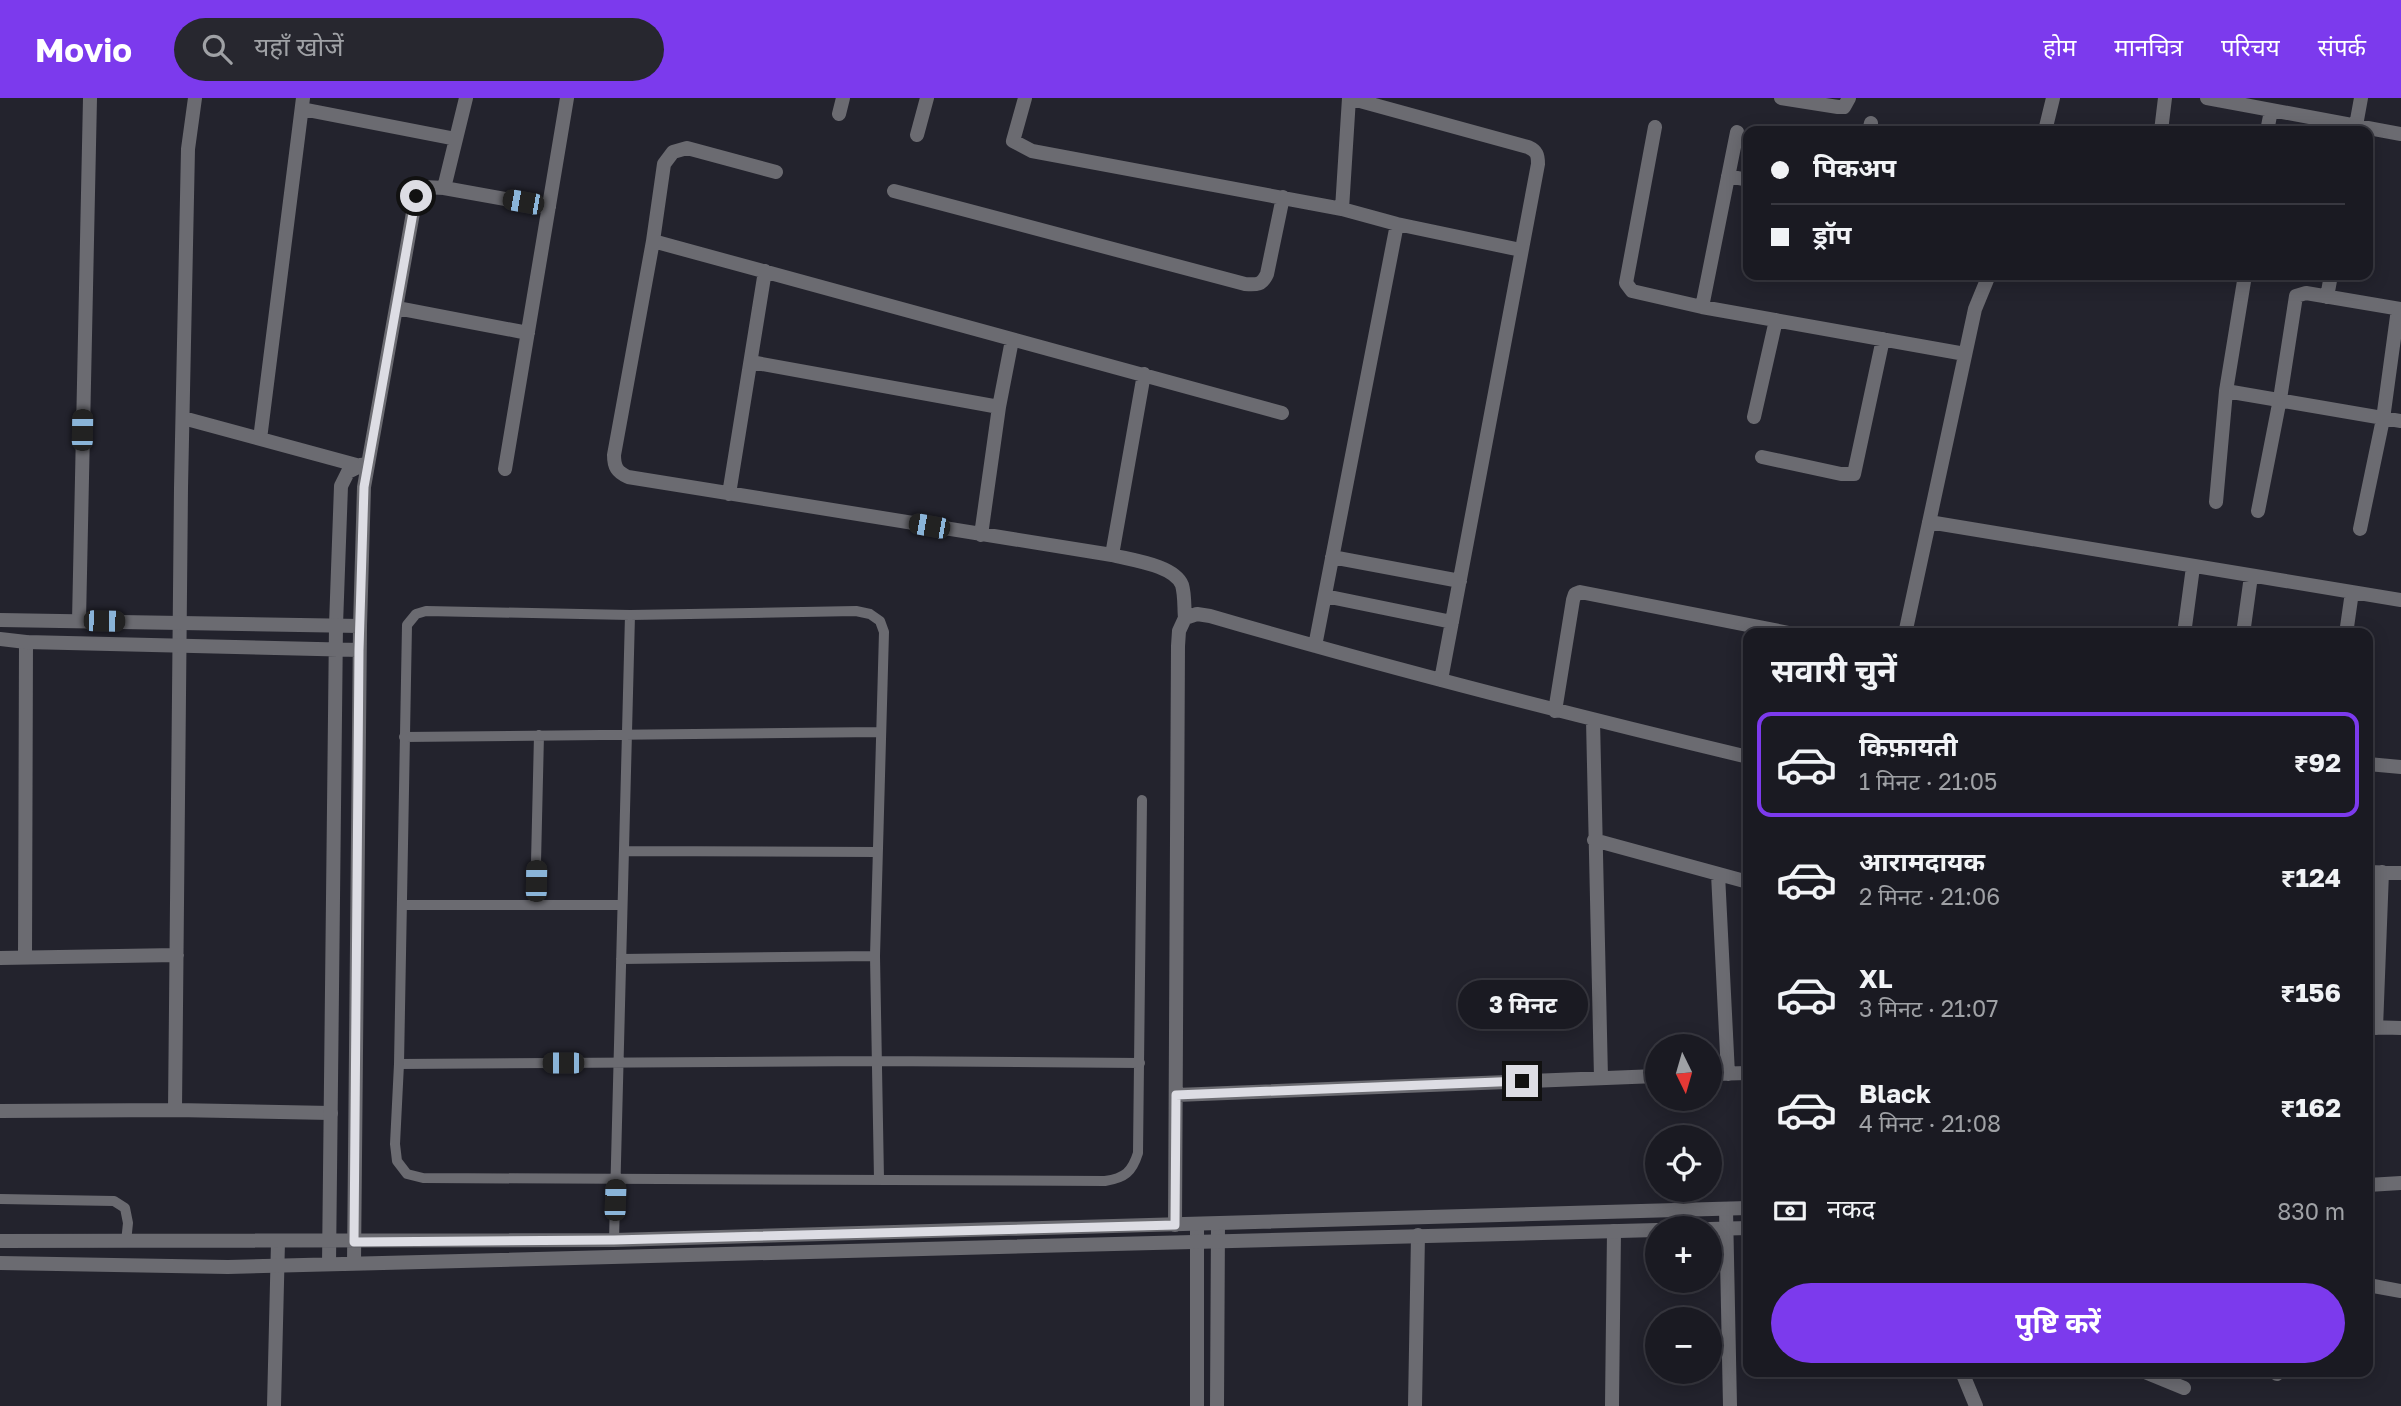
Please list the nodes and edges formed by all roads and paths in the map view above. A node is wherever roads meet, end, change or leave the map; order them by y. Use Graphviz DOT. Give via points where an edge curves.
graph roads {
  1 [pos="90,98"];
  2 [pos="195,98"];
  3 [pos="466,98"];
  4 [pos="567,98"];
  5 [pos="843,98"];
  6 [pos="926,98"];
  7 [pos="1025,98"];
  8 [pos="1782,98"];
  9 [pos="1849,98"];
  10 [pos="2053,98"];
  11 [pos="2165,98"];
  12 [pos="2207,98"];
  13 [pos="2361,98"];
  14 [pos="303,104"];
  15 [pos="2271,110"];
  16 [pos="839,114"];
  17 [pos="2046,126"];
  18 [pos="2162,126"];
  19 [pos="2268,126"];
  20 [pos="2343,126"];
  21 [pos="2356,126"];
  22 [pos="1655,127"];
  23 [pos="2373,131"];
  24 [pos="1737,132"];
  25 [pos="2401,134"];
  26 [pos="917,135"];
  27 [pos="456,139"];
  28 [pos="776,172"];
  29 [pos="1728,176"];
  30 [pos="1743,179"];
  31 [pos="444,188"];
  32 [pos="894,191"];
  33 [pos="1283,197"];
  34 [pos="550,207"];
  35 [pos="1342,209"];
  36 [pos="1397,224"];
  37 [pos="653,241"];
  38 [pos="1521,250"];
  39 [pos="765,271"];
  40 [pos="1987,280"];
  41 [pos="2244,280"];
  42 [pos="2330,280"];
  43 [pos="2327,297"];
  44 [pos="1702,307"];
  45 [pos="397,308"];
  46 [pos="2400,309"];
  47 [pos="1776,320"];
  48 [pos="528,333"];
  49 [pos="1883,339"];
  50 [pos="1012,340"];
  51 [pos="1965,354"];
  52 [pos="751,362"];
  53 [pos="1144,374"];
  54 [pos="2226,391"];
  55 [pos="2280,399"];
  56 [pos="999,407"];
  57 [pos="1282,413"];
  58 [pos="1754,417"];
  59 [pos="183,418"];
  60 [pos="2383,419"];
  61 [pos="2401,422"];
  62 [pos="260,439"];
  63 [pos="1762,457"];
  64 [pos="365,464"];
  65 [pos="505,469"];
  66 [pos="729,494"];
  67 [pos="2216,502"];
  68 [pos="2258,511"];
  69 [pos="1929,522"];
  70 [pos="2360,530"];
  71 [pos="981,535"];
  72 [pos="1112,555"];
  73 [pos="1332,557"];
  74 [pos="2193,567"];
  75 [pos="2251,576"];
  76 [pos="1460,581"];
  77 [pos="2352,592"];
  78 [pos="1325,596"];
  79 [pos="2401,600"];
  80 [pos="630,615"];
  81 [pos="1185,618"];
  82 [pos="0,620"];
  83 [pos="79,621"];
  84 [pos="180,622"];
  85 [pos="1452,622"];
  86 [pos="336,625"];
  87 [pos="360,626"];
  88 [pos="1763,628"];
  89 [pos="1906,628"];
  90 [pos="2185,628"];
  91 [pos="2244,628"];
  92 [pos="2347,628"];
  93 [pos="0,639"];
  94 [pos="26,642"];
  95 [pos="180,645"];
  96 [pos="1315,646"];
  97 [pos="336,649"];
  98 [pos="359,650"];
  99 [pos="1441,680"];
  100 [pos="1555,711"];
  101 [pos="1593,720"];
  102 [pos="880,732"];
  103 [pos="626,734"];
  104 [pos="538,735"];
  105 [pos="404,737"];
  106 [pos="1743,756"];
  107 [pos="2373,764"];
  108 [pos="2401,767"];
  109 [pos="1142,800"];
  110 [pos="1594,840"];
  111 [pos="624,851"];
  112 [pos="877,852"];
  113 [pos="2375,872"];
  114 [pos="2401,873"];
  115 [pos="1718,874"];
  116 [pos="1743,881"];
  117 [pos="402,905"];
  118 [pos="536,905"];
  119 [pos="622,905"];
  120 [pos="177,955"];
  121 [pos="875,956"];
  122 [pos="0,958"];
  123 [pos="25,958"];
  124 [pos="621,959"];
  125 [pos="2373,975"];
  126 [pos="2373,1027"];
  127 [pos="2401,1028"];
  128 [pos="876,1061"];
  129 [pos="618,1063"];
  130 [pos="1140,1063"];
  131 [pos="399,1064"];
  132 [pos="1743,1073"];
  133 [pos="1722,1074"];
  134 [pos="1728,1074"];
  135 [pos="1645,1076"];
  136 [pos="1601,1078"];
  137 [pos="1176,1095"];
  138 [pos="175,1110"];
  139 [pos="0,1111"];
  140 [pos="331,1113"];
  141 [pos="879,1179"];
  142 [pos="616,1180"];
  143 [pos="2401,1184"];
  144 [pos="2373,1185"];
  145 [pos="0,1199"];
  146 [pos="1743,1208"];
  147 [pos="1726,1209"];
  148 [pos="1218,1224"];
  149 [pos="1175,1225"];
  150 [pos="1197,1225"];
  151 [pos="1743,1228"];
  152 [pos="1722,1229"];
  153 [pos="1726,1229"];
  154 [pos="1645,1230"];
  155 [pos="1614,1231"];
  156 [pos="1418,1235"];
  157 [pos="614,1240"];
  158 [pos="0,1241"];
  159 [pos="1197,1241"];
  160 [pos="1218,1241"];
  161 [pos="127,1242"];
  162 [pos="278,1242"];
  163 [pos="329,1242"];
  164 [pos="354,1242"];
  165 [pos="0,1263"];
  166 [pos="354,1263"];
  167 [pos="329,1264"];
  168 [pos="278,1265"];
  169 [pos="2373,1285"];
  170 [pos="2401,1291"];
  171 [pos="1964,1377"];
  172 [pos="2157,1377"];
  173 [pos="2184,1388"];
  174 [pos="274,1406"];
  175 [pos="1197,1406"];
  176 [pos="1217,1406"];
  177 [pos="1415,1406"];
  178 [pos="1612,1406"];
  179 [pos="1730,1406"];
  180 [pos="1976,1406"];
  1 -- 83 [label="street"];
  2 -- 59 [label="street" via="188,149"];
  3 -- 27 [label="street"];
  4 -- 34 [label="street"];
  5 -- 16 [label="street"];
  6 -- 26 [label="street"];
  7 -- 33 [label="street" via="1013,141 1032,151"];
  8 -- 9 [label="street" via="1844,107"];
  10 -- 17 [label="street"];
  11 -- 18 [label="street"];
  12 -- 15 [label="street"];
  13 -- 21 [label="street"];
  14 -- 27 [label="street"];
  14 -- 62 [label="street"];
  15 -- 19 [label="street"];
  15 -- 20 [label="street"];
  22 -- 44 [label="street" via="1626,283 1632,291"];
  23 -- 25 [label="street"];
  24 -- 29 [label="street"];
  27 -- 31 [label="street"];
  28 -- 37 [label="street" via="695,149 673,152 664,164"];
  29 -- 30 [label="street"];
  29 -- 44 [label="street"];
  31 -- 34 [label="street"];
  31 -- 45 [label="street" via="424,187 416,196"];
  32 -- 33 [label="street" via="1257,285 1267,274"];
  33 -- 35 [label="street"];
  34 -- 48 [label="street"];
  35 -- 36 [label="street"];
  35 -- 38 [label="street" via="1349,98 1535,150 1538,164"];
  36 -- 38 [label="street"];
  36 -- 73 [label="street"];
  37 -- 39 [label="street"];
  37 -- 66 [label="street" via="614,465 628,477"];
  38 -- 76 [label="street"];
  39 -- 50 [label="street"];
  39 -- 52 [label="street"];
  40 -- 51 [label="street"];
  41 -- 54 [label="street"];
  42 -- 43 [label="street"];
  43 -- 46 [label="street"];
  43 -- 55 [label="street" via="2296,296"];
  44 -- 47 [label="street"];
  45 -- 48 [label="street"];
  45 -- 64 [label="street"];
  46 -- 60 [label="street"];
  47 -- 49 [label="street"];
  47 -- 58 [label="street"];
  48 -- 65 [label="street"];
  49 -- 51 [label="street"];
  49 -- 63 [label="street" via="1854,474"];
  50 -- 53 [label="street"];
  50 -- 56 [label="street"];
  51 -- 69 [label="street"];
  52 -- 56 [label="street"];
  52 -- 66 [label="street"];
  53 -- 57 [label="street"];
  53 -- 72 [label="street"];
  54 -- 55 [label="street"];
  54 -- 67 [label="street"];
  55 -- 60 [label="street"];
  55 -- 68 [label="street"];
  56 -- 71 [label="street"];
  59 -- 62 [label="street"];
  59 -- 84 [label="street"];
  60 -- 61 [label="street"];
  60 -- 70 [label="street"];
  62 -- 64 [label="street"];
  64 -- 86 [label="street" via="348,472 341,486"];
  64 -- 87 [label="street"];
  66 -- 71 [label="street"];
  69 -- 74 [label="street"];
  69 -- 89 [label="street"];
  71 -- 72 [label="street"];
  72 -- 81 [label="street" via="1178,577"];
  73 -- 76 [label="street"];
  73 -- 78 [label="street"];
  74 -- 75 [label="street"];
  74 -- 90 [label="street"];
  75 -- 77 [label="street"];
  75 -- 91 [label="street"];
  76 -- 85 [label="street"];
  77 -- 79 [label="street"];
  77 -- 92 [label="street"];
  78 -- 85 [label="street"];
  78 -- 96 [label="street"];
  80 -- 102 [label="lane" via="870,614 880,621 884,632"];
  80 -- 103 [label="lane"];
  80 -- 105 [label="lane" via="416,614 405,634"];
  81 -- 96 [label="street" via="1210,616"];
  81 -- 137 [label="street" via="1178,646"];
  82 -- 83 [label="street"];
  83 -- 84 [label="street"];
  84 -- 86 [label="street"];
  84 -- 95 [label="street"];
  85 -- 99 [label="street"];
  86 -- 87 [label="street"];
  86 -- 97 [label="street"];
  87 -- 98 [label="street"];
  88 -- 100 [label="street" via="1580,592 1573,600"];
  93 -- 94 [label="street"];
  94 -- 95 [label="street"];
  94 -- 123 [label="street"];
  95 -- 97 [label="street"];
  95 -- 120 [label="street"];
  96 -- 99 [label="street"];
  97 -- 98 [label="street"];
  97 -- 140 [label="street"];
  98 -- 164 [label="street"];
  99 -- 100 [label="street"];
  100 -- 101 [label="street"];
  101 -- 106 [label="street"];
  101 -- 110 [label="street"];
  102 -- 103 [label="lane"];
  102 -- 112 [label="lane"];
  103 -- 104 [label="lane"];
  103 -- 111 [label="lane"];
  104 -- 105 [label="lane"];
  104 -- 118 [label="lane"];
  105 -- 117 [label="lane"];
  107 -- 108 [label="street"];
  109 -- 130 [label="lane"];
  110 -- 115 [label="street"];
  110 -- 136 [label="street"];
  111 -- 112 [label="lane"];
  111 -- 119 [label="lane"];
  112 -- 121 [label="lane"];
  113 -- 114 [label="street"];
  113 -- 125 [label="street"];
  115 -- 116 [label="street"];
  115 -- 134 [label="street"];
  117 -- 118 [label="lane"];
  117 -- 131 [label="lane"];
  118 -- 119 [label="lane"];
  119 -- 124 [label="lane"];
  120 -- 123 [label="street"];
  120 -- 138 [label="street"];
  121 -- 124 [label="lane"];
  121 -- 128 [label="lane"];
  122 -- 123 [label="street"];
  124 -- 129 [label="lane"];
  126 -- 127 [label="street"];
  128 -- 129 [label="lane"];
  128 -- 130 [label="lane"];
  128 -- 141 [label="lane"];
  129 -- 131 [label="lane"];
  129 -- 142 [label="lane"];
  130 -- 141 [label="lane" via="1138,1153 1133,1169 1121,1179"];
  131 -- 142 [label="lane" via="395,1144 397,1161 407,1174 423,1178"];
  132 -- 134 [label="street"];
  133 -- 134 [label="street"];
  135 -- 136 [label="street"];
  136 -- 137 [label="street"];
  137 -- 149 [label="street"];
  138 -- 139 [label="street"];
  138 -- 140 [label="street"];
  140 -- 163 [label="street"];
  141 -- 142 [label="lane"];
  142 -- 157 [label="lane"];
  143 -- 144 [label="street"];
  145 -- 161 [label="lane" via="114,1201 125,1208"];
  146 -- 147 [label="street"];
  147 -- 148 [label="street"];
  147 -- 153 [label="street"];
  148 -- 150 [label="street"];
  148 -- 160 [label="street"];
  149 -- 150 [label="street"];
  149 -- 157 [label="street"];
  150 -- 159 [label="street"];
  151 -- 153 [label="street"];
  152 -- 153 [label="street"];
  153 -- 179 [label="street"];
  154 -- 155 [label="street"];
  155 -- 156 [label="street"];
  155 -- 178 [label="street"];
  156 -- 160 [label="street"];
  156 -- 177 [label="street"];
  157 -- 164 [label="street"];
  158 -- 161 [label="street"];
  159 -- 160 [label="street"];
  159 -- 166 [label="street"];
  159 -- 175 [label="street"];
  160 -- 176 [label="street"];
  161 -- 162 [label="street"];
  162 -- 163 [label="street"];
  162 -- 168 [label="street"];
  163 -- 164 [label="street"];
  163 -- 167 [label="street"];
  164 -- 166 [label="street"];
  165 -- 168 [label="street"];
  166 -- 167 [label="street"];
  167 -- 168 [label="street"];
  168 -- 174 [label="street"];
  169 -- 170 [label="street"];
  171 -- 180 [label="street"];
  172 -- 173 [label="street"];
}
